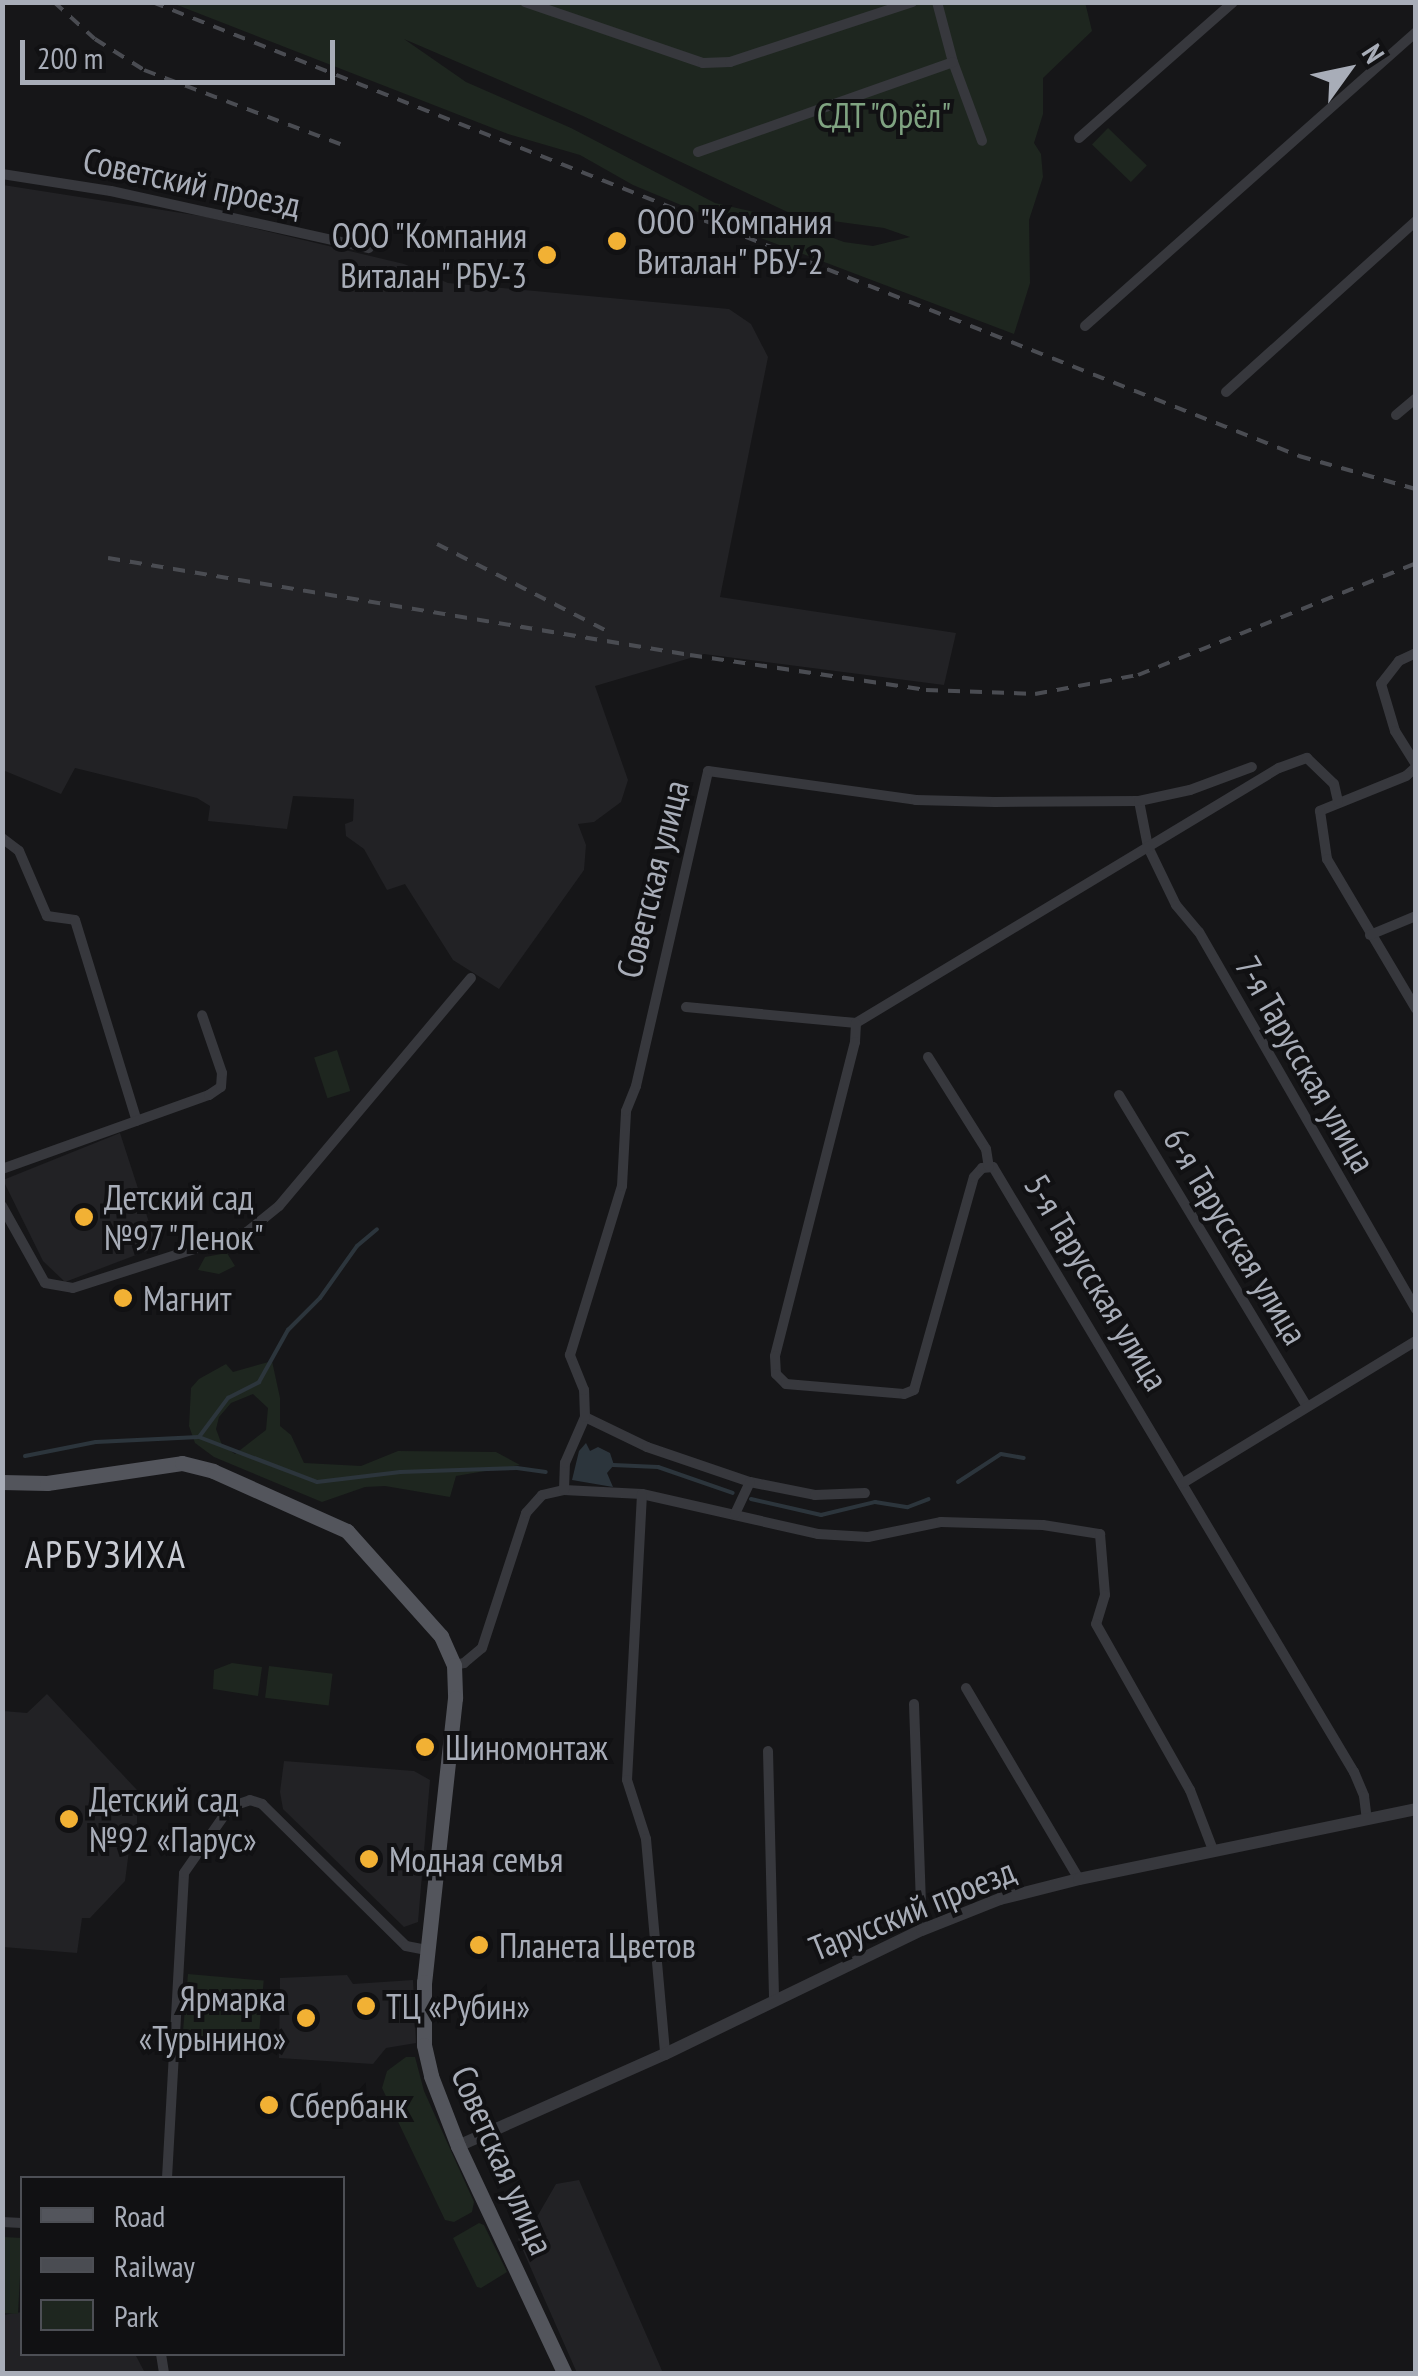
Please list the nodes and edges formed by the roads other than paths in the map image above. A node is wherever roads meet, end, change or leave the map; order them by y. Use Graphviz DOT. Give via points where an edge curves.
graph roads {
  1 [pos="525,2"];
  2 [pos="912,2"];
  3 [pos="937,2"];
  4 [pos="1234,2"];
  5 [pos="1416,32"];
  6 [pos="952,62"];
  7 [pos="1079,138"];
  8 [pos="982,141"];
  9 [pos="698,152"];
  10 [pos="2,174"];
  11 [pos="1416,221"];
  12 [pos="369,248"];
  13 [pos="1084,326"];
  14 [pos="1226,392"];
  15 [pos="1416,398"];
  16 [pos="1396,415"];
  17 [pos="1416,653"];
  18 [pos="1416,766"];
  19 [pos="1252,768"];
  20 [pos="1138,800"];
  21 [pos="1338,802"];
  22 [pos="2,838"];
  23 [pos="1148,848"];
  24 [pos="1416,916"];
  25 [pos="1370,935"];
  26 [pos="471,978"];
  27 [pos="686,1007"];
  28 [pos="1416,1008"];
  29 [pos="202,1015"];
  30 [pos="856,1023"];
  31 [pos="928,1057"];
  32 [pos="1120,1095"];
  33 [pos="136,1121"];
  34 [pos="989,1167"];
  35 [pos="2,1169"];
  36 [pos="2,1206"];
  37 [pos="1416,1309"];
  38 [pos="1416,1341"];
  39 [pos="1306,1406"];
  40 [pos="585,1416"];
  41 [pos="2,1482"];
  42 [pos="750,1482"];
  43 [pos="1184,1484"];
  44 [pos="564,1490"];
  45 [pos="865,1493"];
  46 [pos="642,1494"];
  47 [pos="735,1514"];
  48 [pos="454,1664"];
  49 [pos="966,1688"];
  50 [pos="914,1704"];
  51 [pos="768,1751"];
  52 [pos="1416,1809"];
  53 [pos="1367,1820"];
  54 [pos="1213,1850"];
  55 [pos="1079,1879"];
  56 [pos="922,1930"];
  57 [pos="427,1950"];
  58 [pos="774,1999"];
  59 [pos="665,2054"];
  60 [pos="458,2146"];
  61 [pos="167,2176"];
  62 [pos="565,2374"];
  1 -- 2 [label="street" via="703,63 730,62"];
  3 -- 6 [label="street"];
  4 -- 7 [label="street"];
  5 -- 13 [label="street"];
  6 -- 8 [label="street"];
  6 -- 9 [label="street"];
  10 -- 12 [label="street, Советский проезд"];
  11 -- 14 [label="street"];
  15 -- 16 [label="street"];
  17 -- 18 [label="street" via="1380,684 1395,731"];
  18 -- 21 [label="street"];
  19 -- 20 [label="street, Советская улица"];
  20 -- 23 [label="street, 7-я Тарусская улица"];
  20 -- 40 [label="street, Советская улица" via="916,800 708,771 626,1111 622,1186 570,1356 584,1390"];
  21 -- 23 [label="street" via="1334,784 1307,758"];
  21 -- 25 [label="street" via="1320,811 1327,860"];
  22 -- 33 [label="street" via="20,851 47,916 75,920"];
  23 -- 30 [label="street"];
  23 -- 37 [label="street, 7-я Тарусская улица"];
  24 -- 25 [label="street"];
  25 -- 28 [label="street"];
  26 -- 36 [label="street" via="279,1206 246,1232 73,1288 46,1283"];
  27 -- 30 [label="street"];
  29 -- 33 [label="street" via="221,1087"];
  30 -- 34 [label="street, 5-я Тарусская улица" via="774,1356 776,1374 786,1384 914,1390 974,1176"];
  31 -- 34 [label="street" via="986,1150"];
  32 -- 39 [label="street, 6-я Тарусская улица"];
  33 -- 35 [label="street"];
  34 -- 43 [label="street, 5-я Тарусская улица" via="1000,1172"];
  38 -- 39 [label="street"];
  39 -- 43 [label="street"];
  40 -- 42 [label="street"];
  40 -- 44 [label="street" via="566,1463"];
  41 -- 48 [label="main road" via="47,1483 182,1462 264,1491 358,1540 441,1636"];
  42 -- 45 [label="street" via="815,1495"];
  42 -- 47 [label="street"];
  43 -- 53 [label="street, 5-я Тарусская улица" via="1354,1772"];
  44 -- 46 [label="street"];
  44 -- 48 [label="street" via="542,1495 526,1513 482,1648"];
  46 -- 47 [label="street"];
  46 -- 59 [label="street" via="627,1780 646,1839"];
  47 -- 54 [label="street" via="818,1534 868,1537 941,1522 1100,1534 1105,1596 1096,1624 1190,1790"];
  48 -- 57 [label="main road, Советская улица"];
  49 -- 55 [label="street"];
  50 -- 56 [label="street"];
  51 -- 58 [label="street"];
  52 -- 53 [label="street, Тарусский проезд"];
  53 -- 54 [label="street, Тарусский проезд"];
  54 -- 55 [label="street, Тарусский проезд"];
  55 -- 56 [label="street, Тарусский проезд" via="1000,1899"];
  56 -- 58 [label="street, Тарусский проезд"];
  57 -- 60 [label="main road, Советская улица" via="424,2046"];
  57 -- 61 [label="street" via="406,1946 262,1804 250,1800 230,1807 184,1873"];
  58 -- 59 [label="street, Тарусский проезд"];
  59 -- 60 [label="street, Тарусский проезд"];
  60 -- 62 [label="main road, Советская улица"];
}
